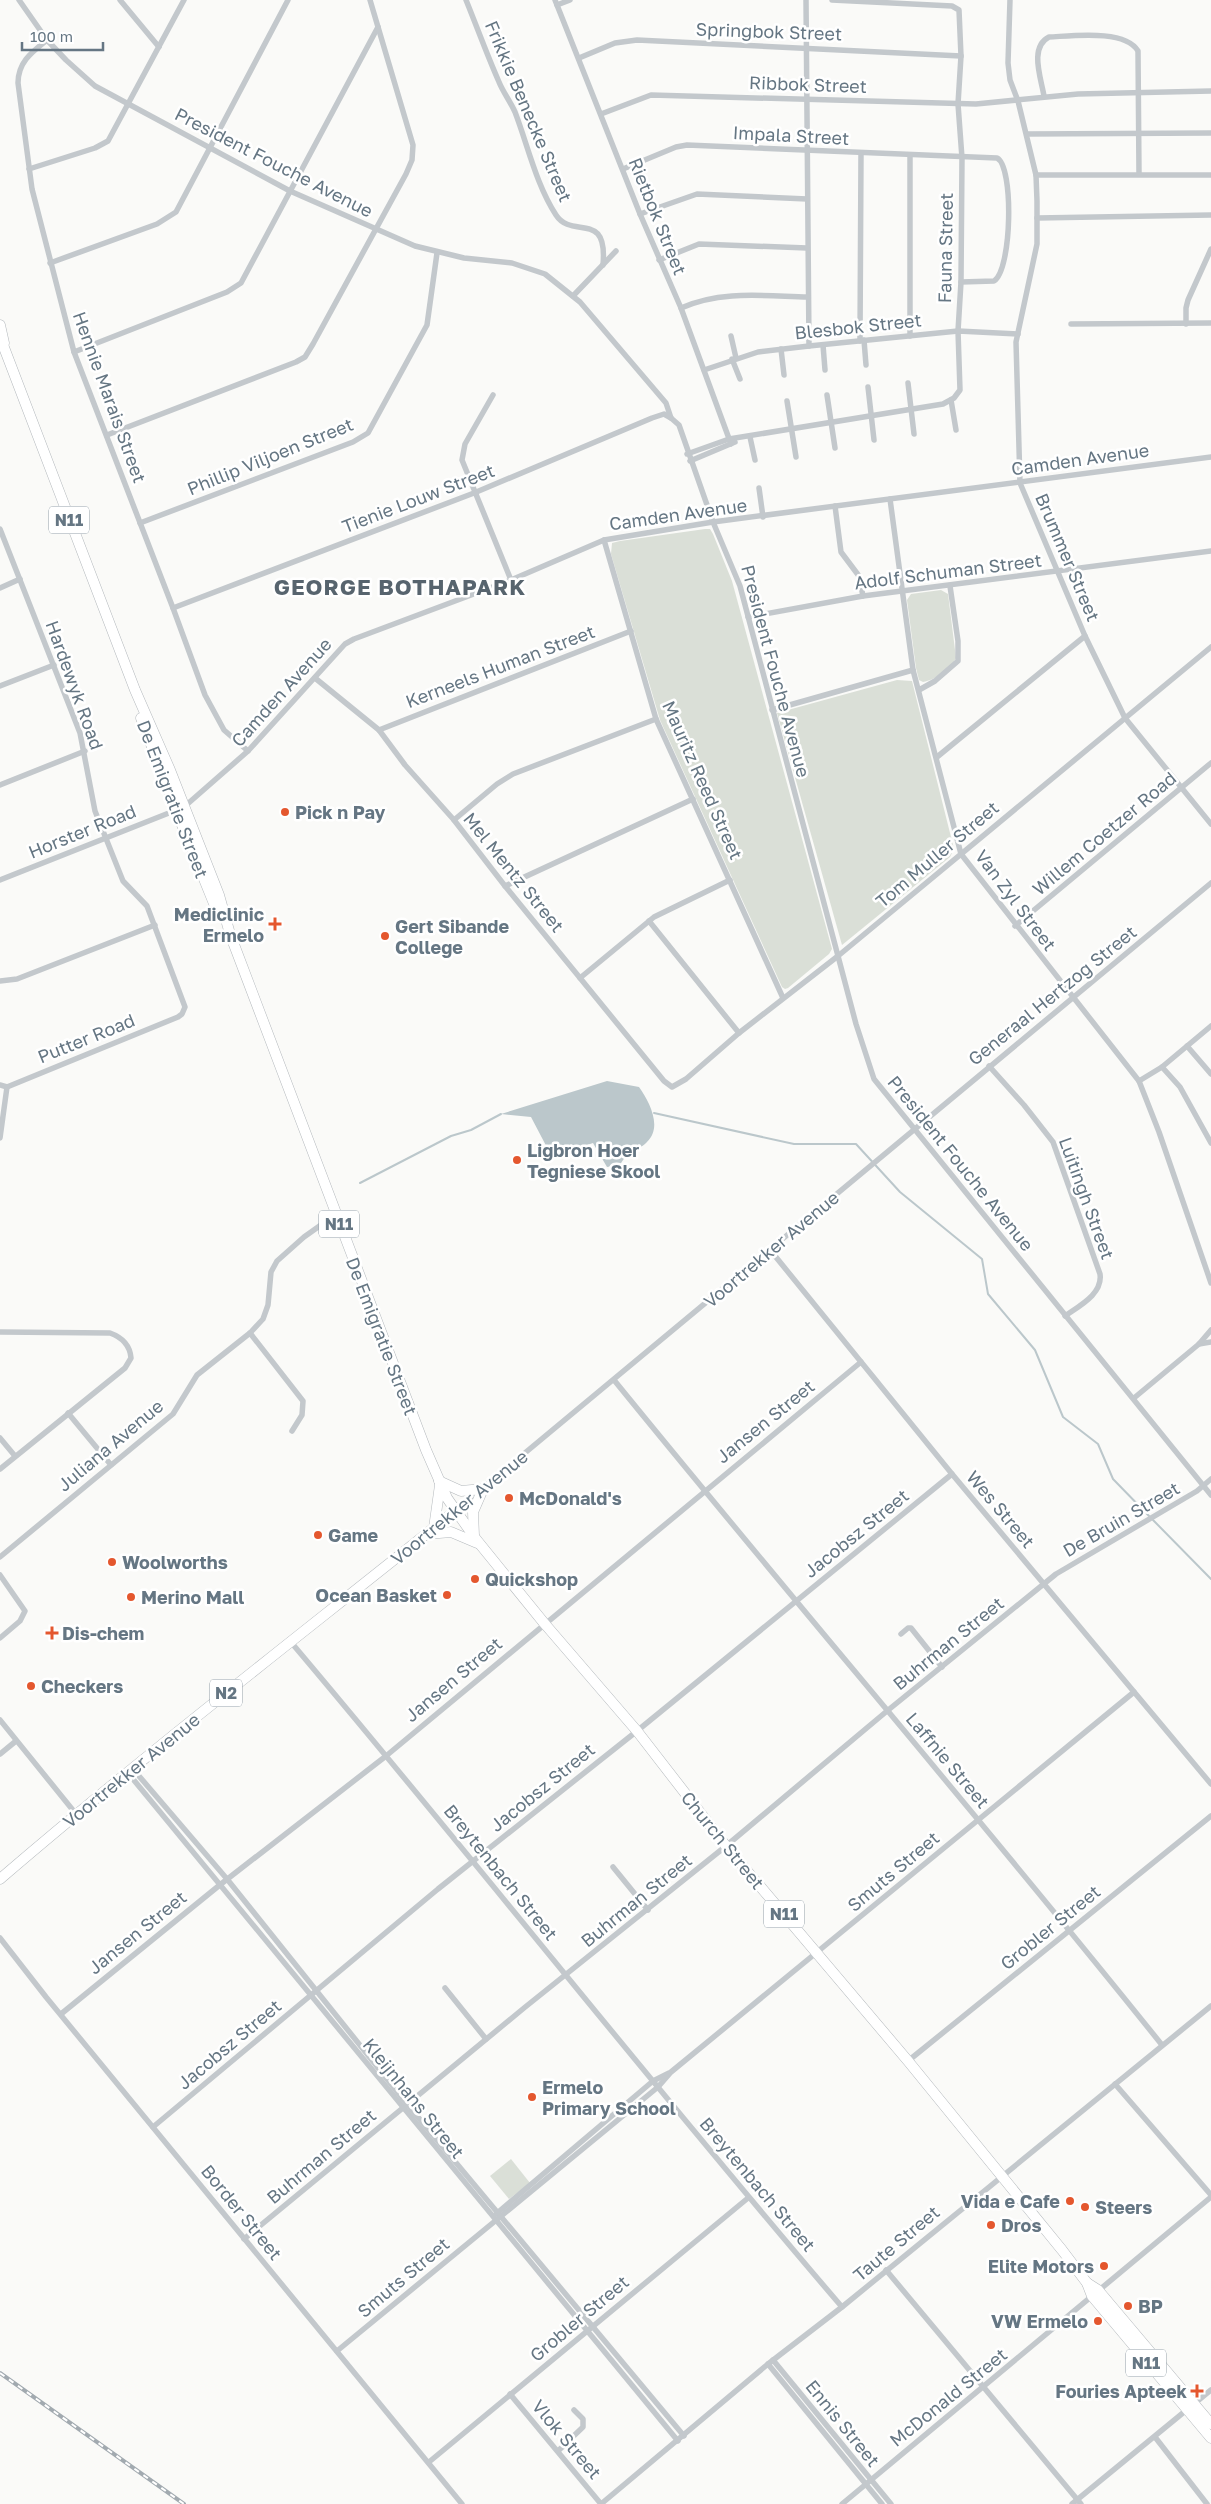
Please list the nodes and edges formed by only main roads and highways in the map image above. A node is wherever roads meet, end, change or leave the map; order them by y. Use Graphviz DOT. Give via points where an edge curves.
graph roads {
  1 [pos="0,325"];
  2 [pos="0,337"];
  3 [pos="5,349"];
  4 [pos="440,1482"];
  5 [pos="455,1511"];
  6 [pos="434,1528"];
  7 [pos="424,1535"];
  8 [pos="478,1541"];
  9 [pos="0,1878"];
  10 [pos="1191,2407"];
  11 [pos="1211,2424"];
  12 [pos="1211,2438"];
  1 -- 3 [label="highway, De Emigratie Street / N11"];
  2 -- 3 [label="highway, De Emigratie Street / N11"];
  3 -- 4 [label="highway, De Emigratie Street / N11" via="219,917 230,934 335,1215"];
  4 -- 5 [label="highway, De Emigratie Street / N11"];
  4 -- 6 [label="highway"];
  4 -- 8 [label="highway" via="461,1491 483,1489 473,1512"];
  5 -- 6 [label="highway, Voortrekker Avenue / N2"];
  5 -- 8 [label="highway, Church Street / N11"];
  6 -- 7 [label="highway, Voortrekker Avenue / N2"];
  7 -- 8 [label="highway" via="452,1532"];
  7 -- 9 [label="highway, Voortrekker Avenue / N2"];
  8 -- 10 [label="highway, Church Street / N11"];
  10 -- 11 [label="highway, Church Street / N11"];
  10 -- 12 [label="highway, Church Street / N11"];
}
